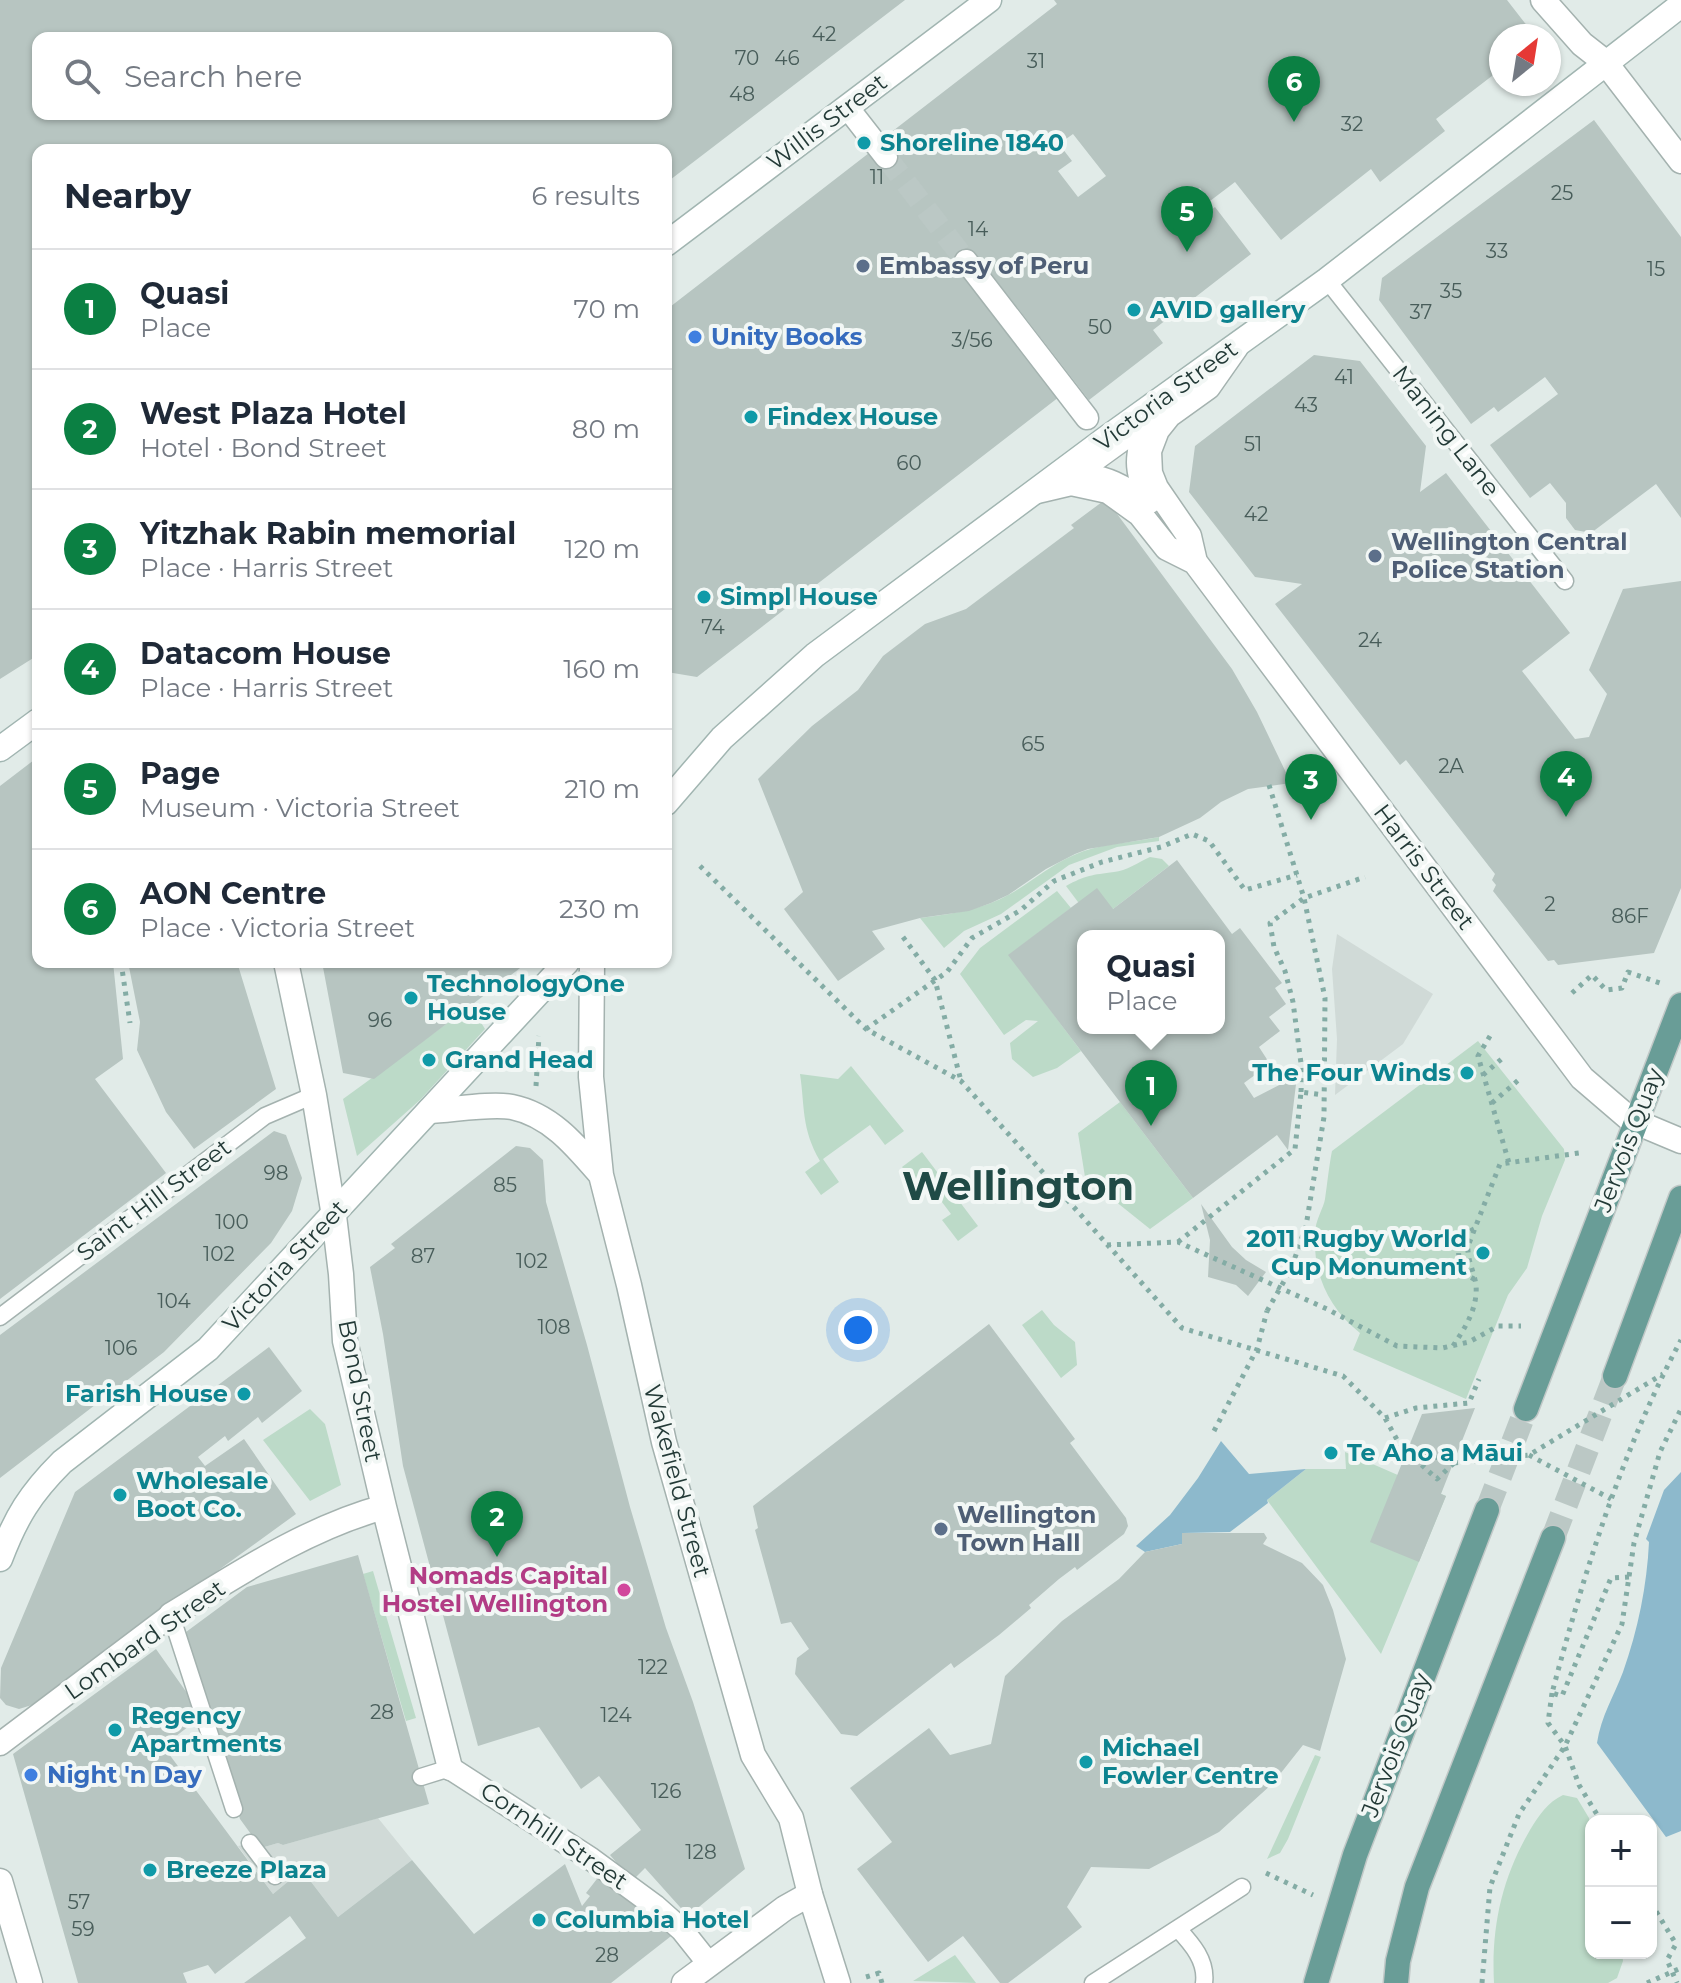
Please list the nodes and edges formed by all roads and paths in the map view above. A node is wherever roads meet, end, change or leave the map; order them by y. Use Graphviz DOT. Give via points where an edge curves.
graph roads {
  1 [pos="989,0"];
  2 [pos="1543,0"];
  3 [pos="1681,5"];
  4 [pos="1605,62"];
  5 [pos="847,107"];
  6 [pos="886,157"];
  7 [pos="1681,161"];
  8 [pos="672,239"];
  9 [pos="966,261"];
  10 [pos="1327,280"];
  11 [pos="1237,345"];
  12 [pos="1087,418"];
  13 [pos="1037,491"];
  14 [pos="1195,562"];
  15 [pos="1565,581"];
  16 [pos="32,725"];
  17 [pos="0,749"];
  18 [pos="1269,785"];
  19 [pos="672,796"];
  20 [pos="700,866"];
  21 [pos="1297,875"];
  22 [pos="1365,877"];
  23 [pos="1304,898"];
  24 [pos="903,937"];
  25 [pos="122,968"];
  26 [pos="287,968"];
  27 [pos="562,968"];
  28 [pos="592,968"];
  29 [pos="935,980"];
  30 [pos="1656,982"];
  31 [pos="542,991"];
  32 [pos="1572,993"];
  33 [pos="1681,1005"];
  34 [pos="130,1023"];
  35 [pos="866,1029"];
  36 [pos="1490,1036"];
  37 [pos="1505,1056"];
  38 [pos="1483,1075"];
  39 [pos="1522,1077"];
  40 [pos="961,1081"];
  41 [pos="1301,1092"];
  42 [pos="314,1095"];
  43 [pos="1324,1095"];
  44 [pos="1492,1103"];
  45 [pos="429,1111"];
  46 [pos="534,1115"];
  47 [pos="1635,1122"];
  48 [pos="1681,1141"];
  49 [pos="1579,1153"];
  50 [pos="1509,1163"];
  51 [pos="601,1175"];
  52 [pos="1681,1198"];
  53 [pos="334,1216"];
  54 [pos="1474,1229"];
  55 [pos="1178,1242"];
  56 [pos="1107,1245"];
  57 [pos="1475,1279"];
  58 [pos="0,1317"];
  59 [pos="1521,1326"];
  60 [pos="1681,1340"];
  61 [pos="1452,1346"];
  62 [pos="1257,1349"];
  63 [pos="1663,1374"];
  64 [pos="1615,1376"];
  65 [pos="1479,1379"];
  66 [pos="1526,1409"];
  67 [pos="1681,1409"];
  68 [pos="1385,1418"];
  69 [pos="1214,1431"];
  70 [pos="1400,1445"];
  71 [pos="1529,1455"];
  72 [pos="1454,1463"];
  73 [pos="1611,1499"];
  74 [pos="384,1507"];
  75 [pos="1487,1510"];
  76 [pos="1553,1538"];
  77 [pos="0,1559"];
  78 [pos="1629,1577"];
  79 [pos="171,1615"];
  80 [pos="1552,1693"];
  81 [pos="0,1744"];
  82 [pos="1565,1746"];
  83 [pos="450,1768"];
  84 [pos="421,1777"];
  85 [pos="234,1809"];
  86 [pos="1597,1815"];
  87 [pos="250,1843"];
  88 [pos="1266,1873"];
  89 [pos="275,1876"];
  90 [pos="0,1881"];
  91 [pos="1242,1887"];
  92 [pos="810,1894"];
  93 [pos="1339,1908"];
  94 [pos="1657,1913"];
  95 [pos="1178,1929"];
  96 [pos="709,1964"];
  97 [pos="1681,1968"];
  98 [pos="1672,1971"];
  99 [pos="30,1983"];
  100 [pos="684,1983"];
  101 [pos="838,1983"];
  102 [pos="1093,1983"];
  103 [pos="1204,1983"];
  104 [pos="1316,1983"];
  105 [pos="1396,1983"];
  106 [pos="1482,1983"];
  107 [pos="1647,1983"];
  108 [pos="1677,1983"];
  1 -- 5 [label="street, Willis Street"];
  2 -- 4 [label="street"];
  3 -- 4 [label="street, Victoria Street"];
  4 -- 7 [label="street"];
  4 -- 10 [label="street, Victoria Street"];
  5 -- 6 [label="street"];
  5 -- 8 [label="street, Willis Street"];
  9 -- 12 [label="street"];
  10 -- 11 [label="street, Victoria Street"];
  10 -- 15 [label="lane, Maning Lane"];
  11 -- 13 [label="street, Victoria Street"];
  11 -- 14 [label="street, Harris Street" via="1208,387 1169,415 1149,451 1156,488 1189,536"];
  13 -- 14 [label="street, Harris Street" via="1071,483 1108,491 1140,514 1167,548"];
  13 -- 19 [label="street, Victoria Street" via="788,677 722,738"];
  14 -- 47 [label="street, Harris Street" via="1582,1078"];
  16 -- 17 [label="street"];
  18 -- 21 [label="path, bridge"];
  20 -- 35 [label="path"];
  21 -- 23 [label="path, bridge"];
  21 -- 29 [label="path" via="1245,890 1209,841 1192,834 1054,881 1021,910 972,938"];
  22 -- 23 [label="path"];
  23 -- 41 [label="path" via="1270,923 1293,1002"];
  23 -- 43 [label="path, bridge" via="1325,998"];
  24 -- 29 [label="path"];
  25 -- 34 [label="path"];
  26 -- 42 [label="street, Bond Street"];
  27 -- 31 [label="street, Victoria Street"];
  28 -- 51 [label="street, Wakefield Street" via="591,1077"];
  29 -- 35 [label="path"];
  29 -- 40 [label="path"];
  30 -- 32 [label="path" via="1628,972 1622,988 1606,990 1592,975"];
  31 -- 45 [label="street, Victoria Street"];
  31 -- 46 [label="path"];
  33 -- 47 [label="main road, Jervois Quay"];
  35 -- 40 [label="path"];
  36 -- 38 [label="path" via="1478,1056"];
  37 -- 38 [label="path"];
  38 -- 44 [label="path"];
  39 -- 44 [label="path"];
  40 -- 56 [label="path"];
  41 -- 43 [label="path"];
  41 -- 55 [label="path" via="1295,1149"];
  42 -- 53 [label="street, Bond Street"];
  42 -- 58 [label="lane, Saint Hill Street" via="265,1116"];
  43 -- 62 [label="path, bridge" via="1306,1226 1291,1269 1267,1311"];
  44 -- 50 [label="path"];
  45 -- 46 [label="street" via="509,1107"];
  45 -- 53 [label="street, Victoria Street"];
  46 -- 51 [label="street" via="571,1141"];
  47 -- 48 [label="street, Harris Street"];
  47 -- 66 [label="main road, Jervois Quay"];
  49 -- 50 [label="path"];
  50 -- 54 [label="path" via="1500,1164"];
  51 -- 92 [label="street, Wakefield Street" via="664,1442 753,1755 791,1818"];
  52 -- 64 [label="main road"];
  53 -- 74 [label="street, Bond Street" via="345,1341"];
  53 -- 77 [label="street, Victoria Street" via="208,1349 40,1483"];
  54 -- 57 [label="path" via="1468,1257"];
  54 -- 57 [label="path" via="1460,1242 1458,1256 1463,1273"];
  55 -- 56 [label="path"];
  55 -- 61 [label="path" via="1386,1342 1419,1349"];
  56 -- 62 [label="path" via="1182,1328"];
  57 -- 61 [label="path" via="1472,1312"];
  59 -- 61 [label="path" via="1498,1326"];
  60 -- 63 [label="path"];
  62 -- 68 [label="path" via="1343,1376"];
  62 -- 69 [label="path"];
  63 -- 71 [label="path, bridge"];
  63 -- 73 [label="path"];
  65 -- 68 [label="path" via="1468,1406 1416,1408"];
  67 -- 78 [label="path" via="1660,1452"];
  68 -- 70 [label="path"];
  70 -- 72 [label="path"];
  70 -- 72 [label="path" via="1437,1479"];
  71 -- 72 [label="path, bridge"];
  71 -- 73 [label="path, bridge"];
  73 -- 80 [label="path"];
  74 -- 79 [label="street, Lombard Street" via="350,1516"];
  74 -- 83 [label="street, Bond Street"];
  75 -- 93 [label="main road, Jervois Quay"];
  76 -- 105 [label="main road" via="1417,1887"];
  78 -- 80 [label="path" via="1611,1578 1562,1696"];
  78 -- 82 [label="path" via="1622,1624"];
  79 -- 81 [label="street, Lombard Street"];
  79 -- 85 [label="lane"];
  80 -- 82 [label="path" via="1548,1723"];
  82 -- 86 [label="path"];
  82 -- 106 [label="path" via="1519,1814 1490,1887"];
  83 -- 84 [label="lane"];
  83 -- 96 [label="street, Cornhill Street" via="644,1898 677,1925"];
  87 -- 89 [label="lane"];
  88 -- 93 [label="path"];
  90 -- 99 [label="street"];
  91 -- 95 [label="lane"];
  92 -- 96 [label="street"];
  92 -- 101 [label="street, Wakefield Street"];
  93 -- 104 [label="main road, Jervois Quay"];
  94 -- 98 [label="path" via="1676,1944 1667,1960"];
  95 -- 102 [label="lane"];
  95 -- 103 [label="lane" via="1195,1946"];
  96 -- 100 [label="street"];
  97 -- 98 [label="path"];
  98 -- 107 [label="path"];
  98 -- 108 [label="path"];
}
